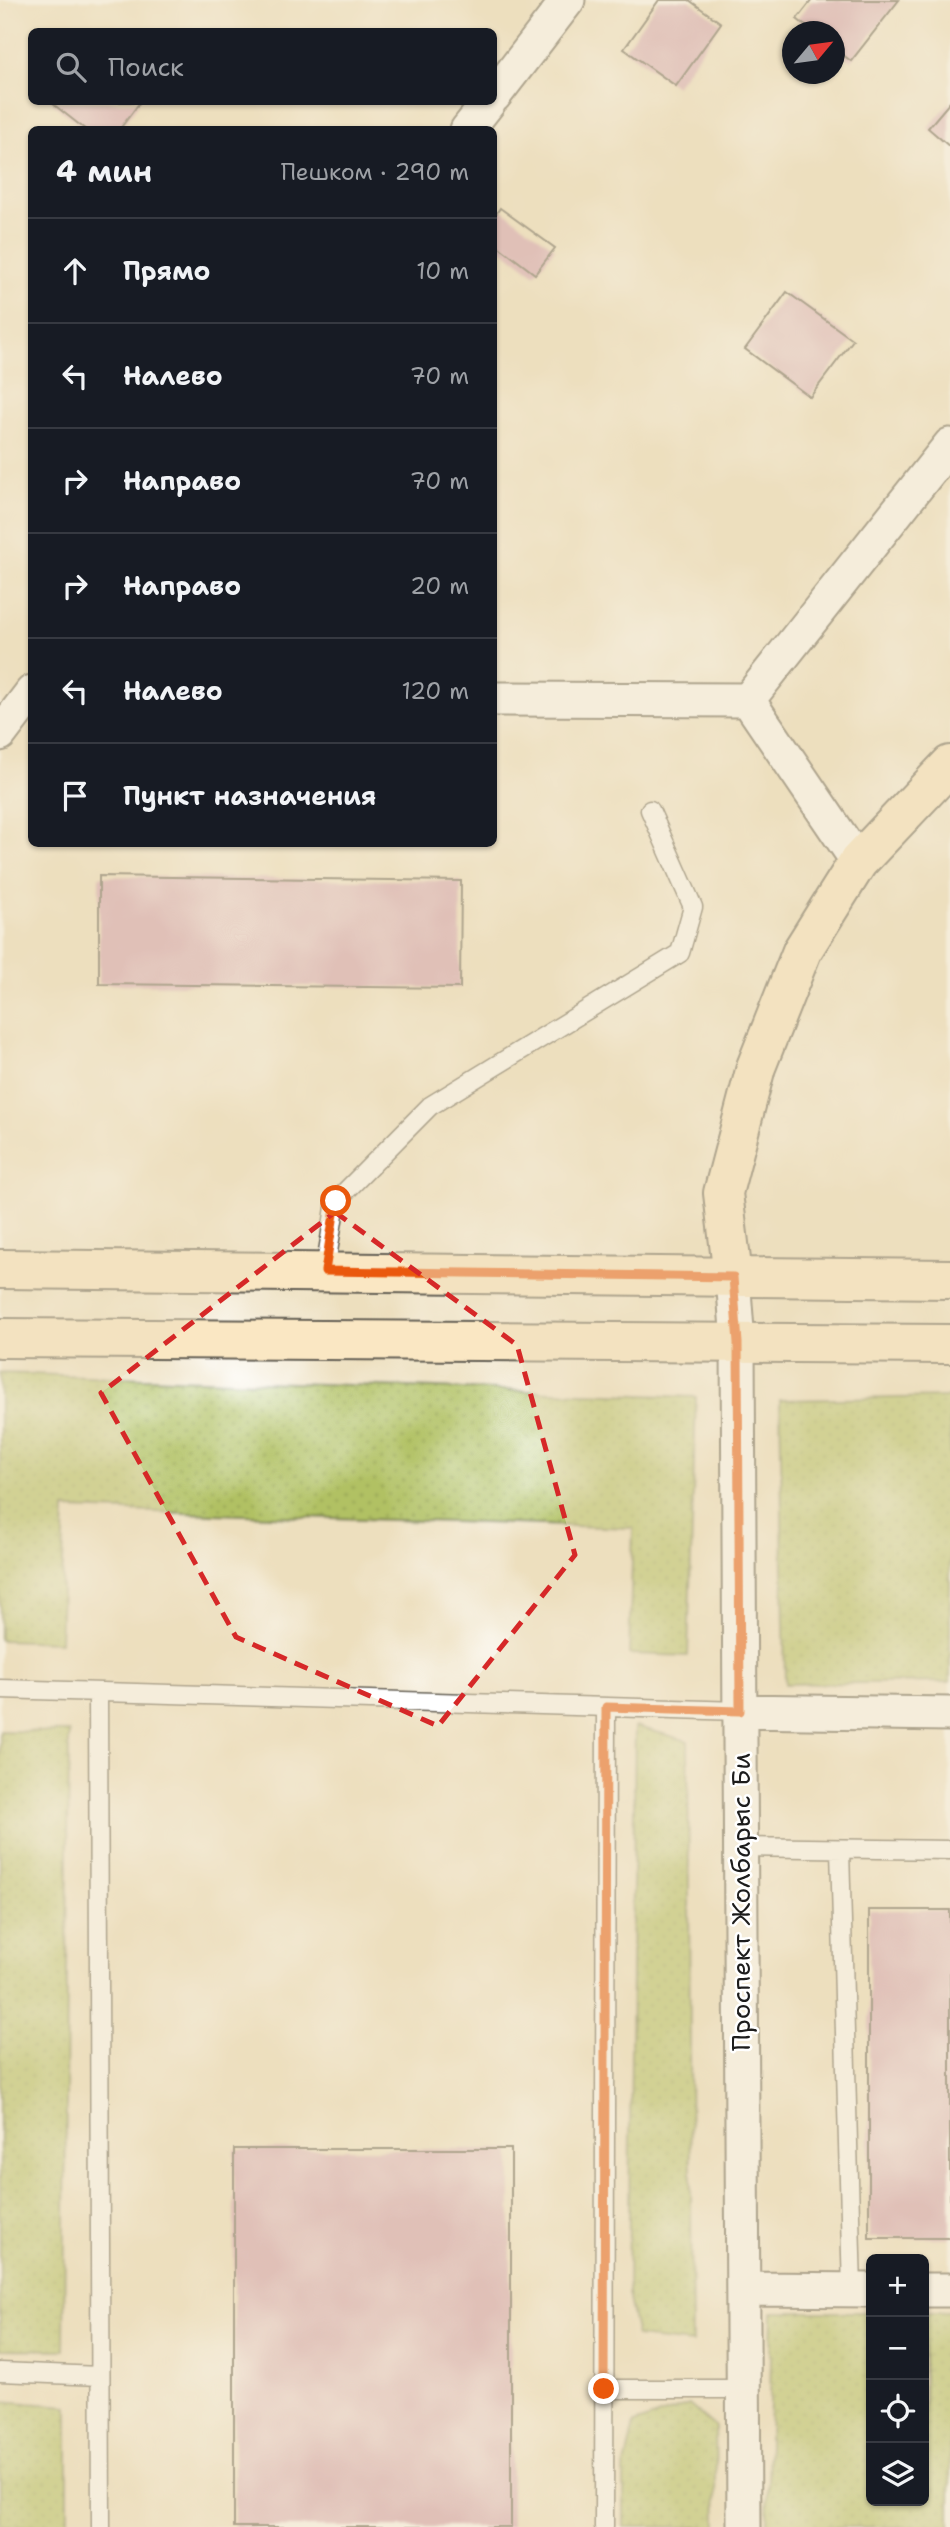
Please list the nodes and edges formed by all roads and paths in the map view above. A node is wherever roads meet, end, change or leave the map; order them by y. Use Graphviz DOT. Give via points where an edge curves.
graph roads {
  1 [pos="568,0"];
  2 [pos="497,92"];
  3 [pos="487,105"];
  4 [pos="470,126"];
  5 [pos="950,445"];
  6 [pos="23,695"];
  7 [pos="497,699"];
  8 [pos="748,700"];
  9 [pos="0,734"];
  10 [pos="950,765"];
  11 [pos="650,810"];
  12 [pos="858,862"];
  13 [pos="0,1269"];
  14 [pos="325,1271"];
  15 [pos="733,1277"];
  16 [pos="950,1279"];
  17 [pos="0,1338"];
  18 [pos="738,1343"];
  19 [pos="950,1344"];
  20 [pos="0,1689"];
  21 [pos="98,1692"];
  22 [pos="606,1707"];
  23 [pos="740,1711"];
  24 [pos="950,1714"];
  25 [pos="741,1847"];
  26 [pos="840,1849"];
  27 [pos="950,1850"];
  28 [pos="743,2289"];
  29 [pos="862,2290"];
  30 [pos="929,2290"];
  31 [pos="950,2290"];
  32 [pos="0,2372"];
  33 [pos="100,2375"];
  34 [pos="604,2389"];
  35 [pos="744,2389"];
  36 [pos="101,2527"];
  37 [pos="604,2527"];
  38 [pos="744,2527"];
  1 -- 2 [label="street"];
  3 -- 4 [label="street"];
  5 -- 8 [label="street"];
  6 -- 9 [label="street"];
  7 -- 8 [label="street"];
  8 -- 12 [label="street"];
  10 -- 12 [label="main road"];
  11 -- 14 [label="lane" via="693,907 680,953 430,1106 336,1201"];
  12 -- 15 [label="main road" via="802,951 756,1067 723,1193"];
  13 -- 14 [label="main road"];
  14 -- 15 [label="main road"];
  15 -- 16 [label="main road"];
  15 -- 18 [label="street, Проспект Жолбарыс Би"];
  17 -- 18 [label="main road"];
  18 -- 19 [label="main road"];
  18 -- 23 [label="street, Проспект Жолбарыс Би"];
  20 -- 21 [label="lane"];
  21 -- 22 [label="lane"];
  21 -- 33 [label="lane"];
  22 -- 23 [label="lane"];
  22 -- 34 [label="lane"];
  23 -- 24 [label="street"];
  23 -- 25 [label="street, Проспект Жолбарыс Би"];
  25 -- 26 [label="lane"];
  25 -- 28 [label="street, Проспект Жолбарыс Би"];
  26 -- 27 [label="lane"];
  26 -- 29 [label="lane"];
  28 -- 29 [label="street"];
  28 -- 35 [label="street, Проспект Жолбарыс Би"];
  30 -- 31 [label="street"];
  32 -- 33 [label="lane"];
  33 -- 36 [label="lane"];
  34 -- 35 [label="lane"];
  34 -- 37 [label="lane"];
  35 -- 38 [label="street, Проспект Жолбарыс Би"];
}
